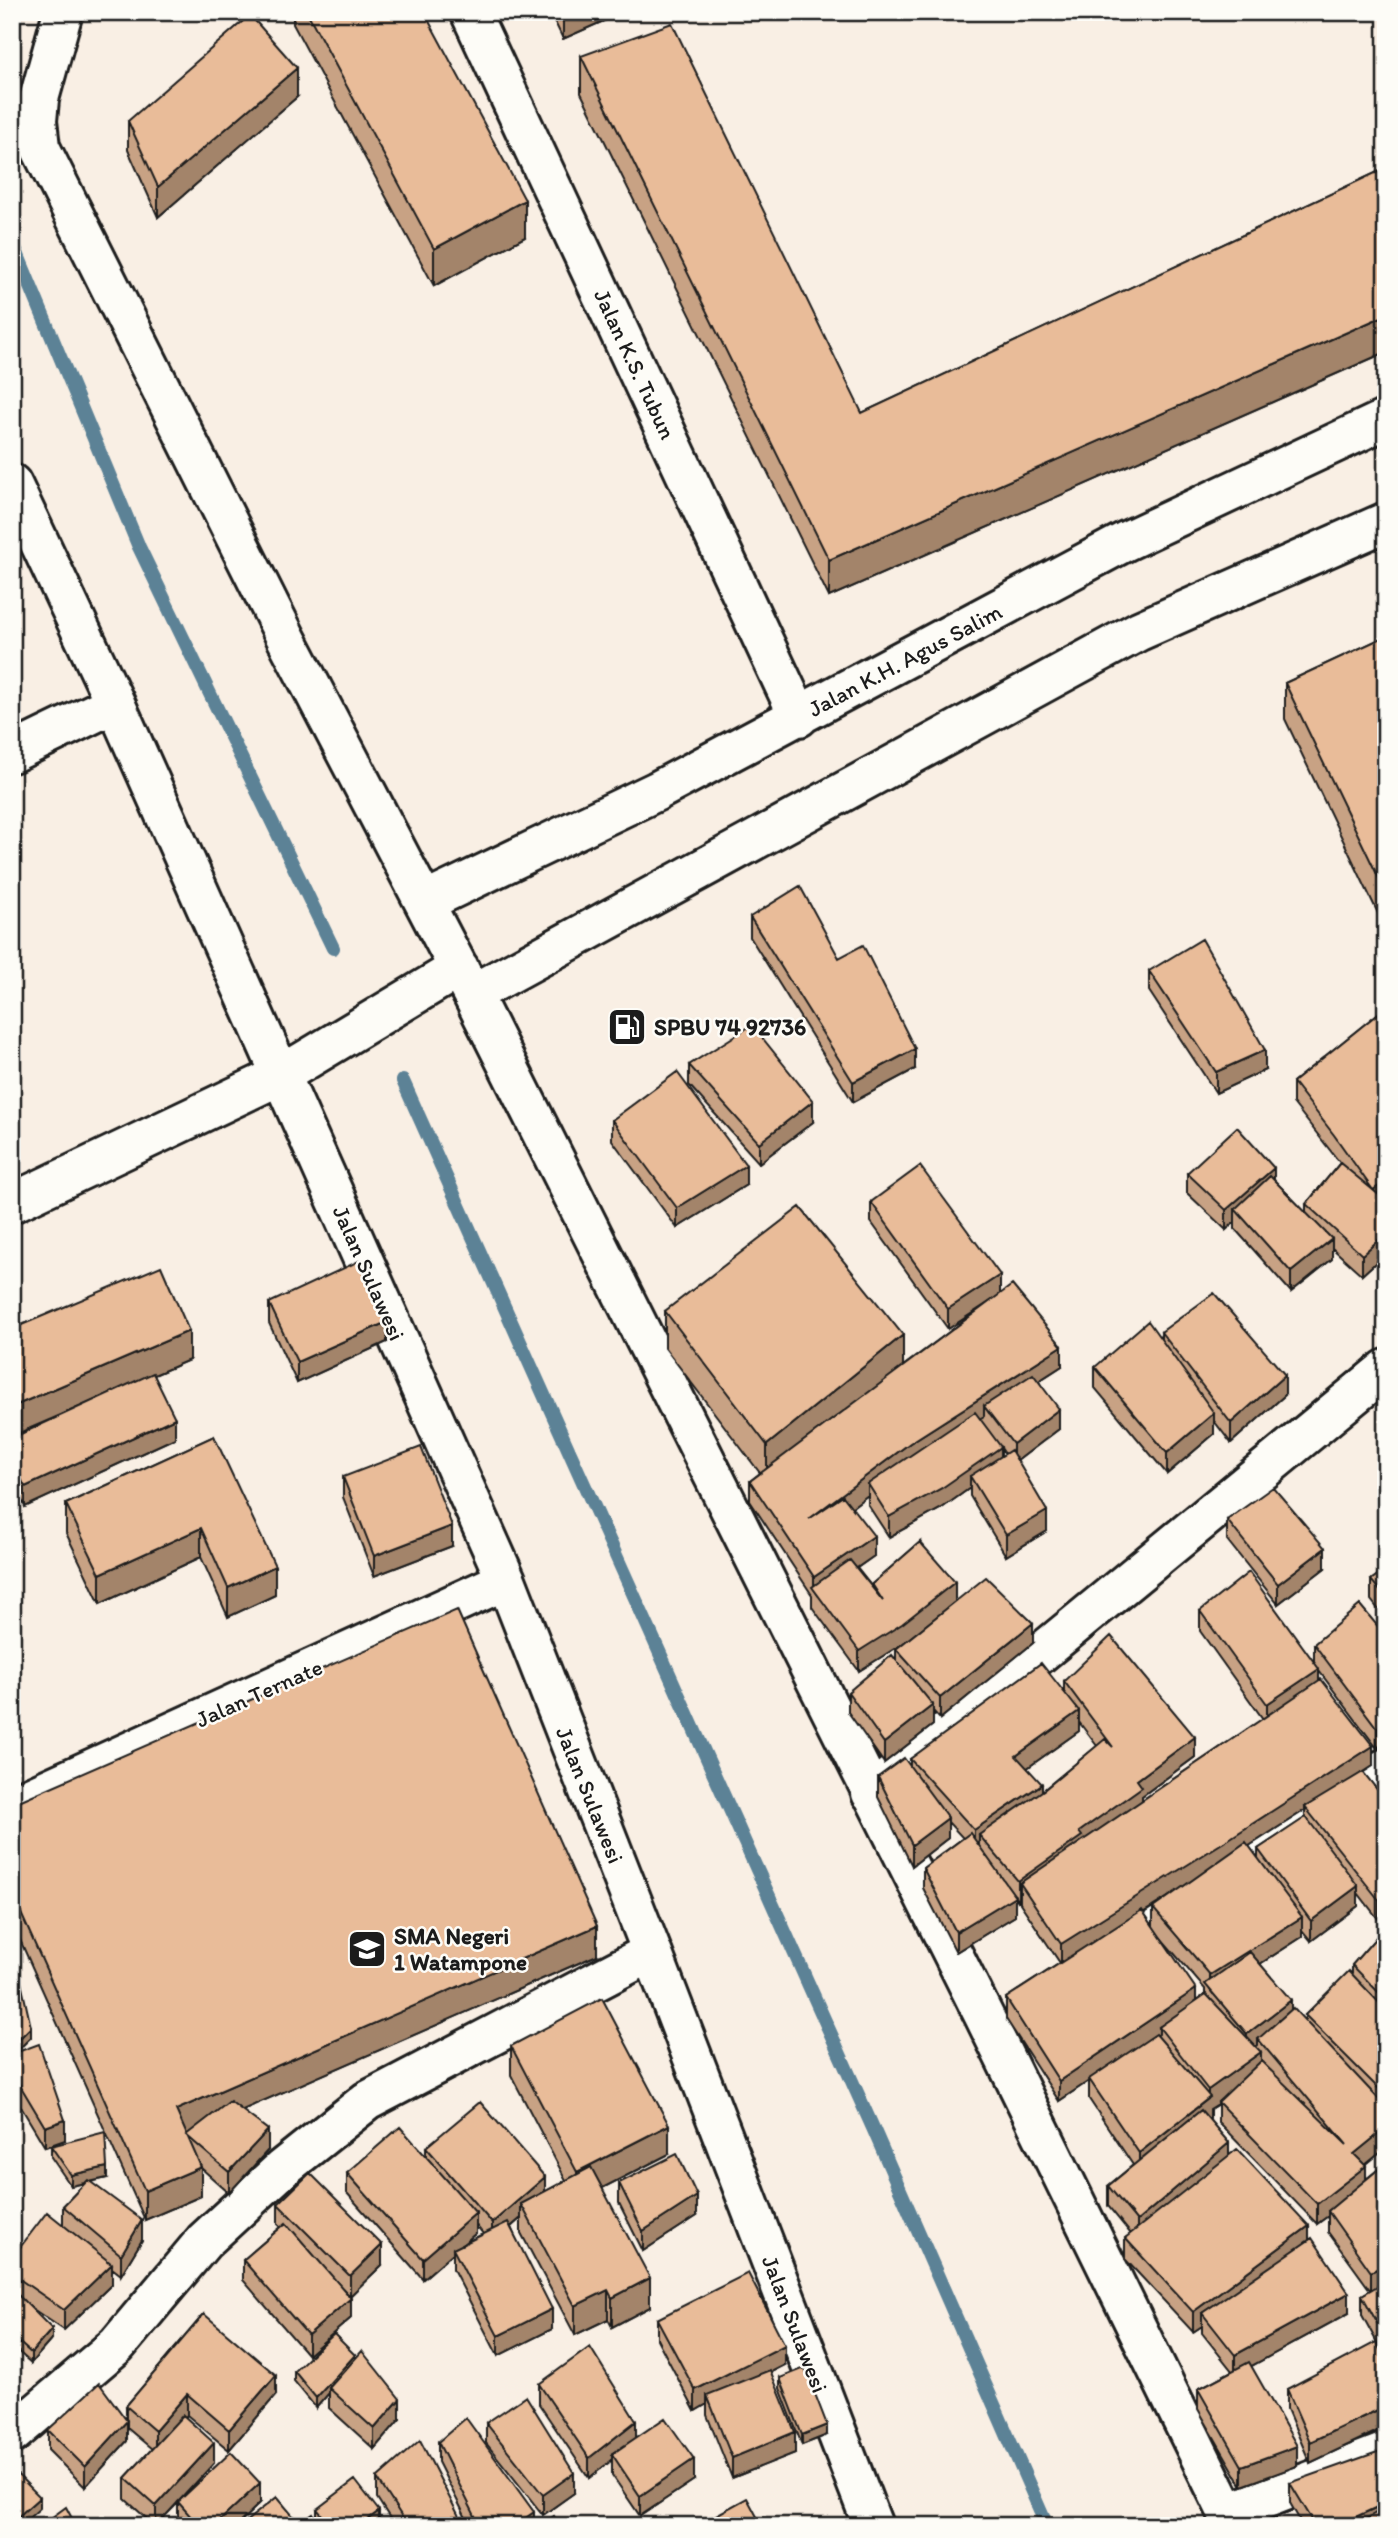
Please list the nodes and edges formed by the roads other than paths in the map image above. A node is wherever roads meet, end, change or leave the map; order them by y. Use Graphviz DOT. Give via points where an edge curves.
graph roads {
  1 [pos="63,12"];
  2 [pos="470,12"];
  3 [pos="1386,419"];
  4 [pos="12,484"];
  5 [pos="1386,522"];
  6 [pos="115,704"];
  7 [pos="799,717"];
  8 [pos="12,753"];
  9 [pos="425,902"];
  10 [pos="466,981"];
  11 [pos="281,1075"];
  12 [pos="12,1203"];
  13 [pos="1386,1369"];
  14 [pos="506,1580"];
  15 [pos="1386,1768"];
  16 [pos="871,1793"];
  17 [pos="12,1805"];
  18 [pos="652,1952"];
  19 [pos="1078,1958"];
  20 [pos="1019,1994"];
  21 [pos="984,2016"];
  22 [pos="12,2434"];
  23 [pos="1386,2452"];
  24 [pos="1231,2519"];
  25 [pos="873,2526"];
  1 -- 9 [label="street" via="39,99 40,147 286,640"];
  2 -- 7 [label="street, Jalan K.S. Tubun"];
  3 -- 7 [label="street, Jalan K.H. Agus Salim" via="1126,541"];
  4 -- 6 [label="street, Jalan Sulawesi"];
  5 -- 10 [label="street" via="1139,631"];
  6 -- 8 [label="street"];
  6 -- 11 [label="street, Jalan Sulawesi"];
  7 -- 9 [label="street, Jalan K.H. Agus Salim"];
  9 -- 10 [label="street"];
  10 -- 11 [label="street" via="397,1006"];
  10 -- 16 [label="street"];
  11 -- 12 [label="street"];
  11 -- 14 [label="street, Jalan Sulawesi"];
  13 -- 16 [label="street"];
  14 -- 17 [label="street, Jalan Ternate"];
  14 -- 18 [label="street, Jalan Sulawesi"];
  15 -- 19 [label="street"];
  16 -- 21 [label="street"];
  18 -- 22 [label="street" via="366,2101 283,2168 204,2241 117,2346"];
  18 -- 25 [label="street, Jalan Sulawesi"];
  20 -- 21 [label="street"];
  21 -- 24 [label="street"];
  23 -- 24 [label="street"];
}
